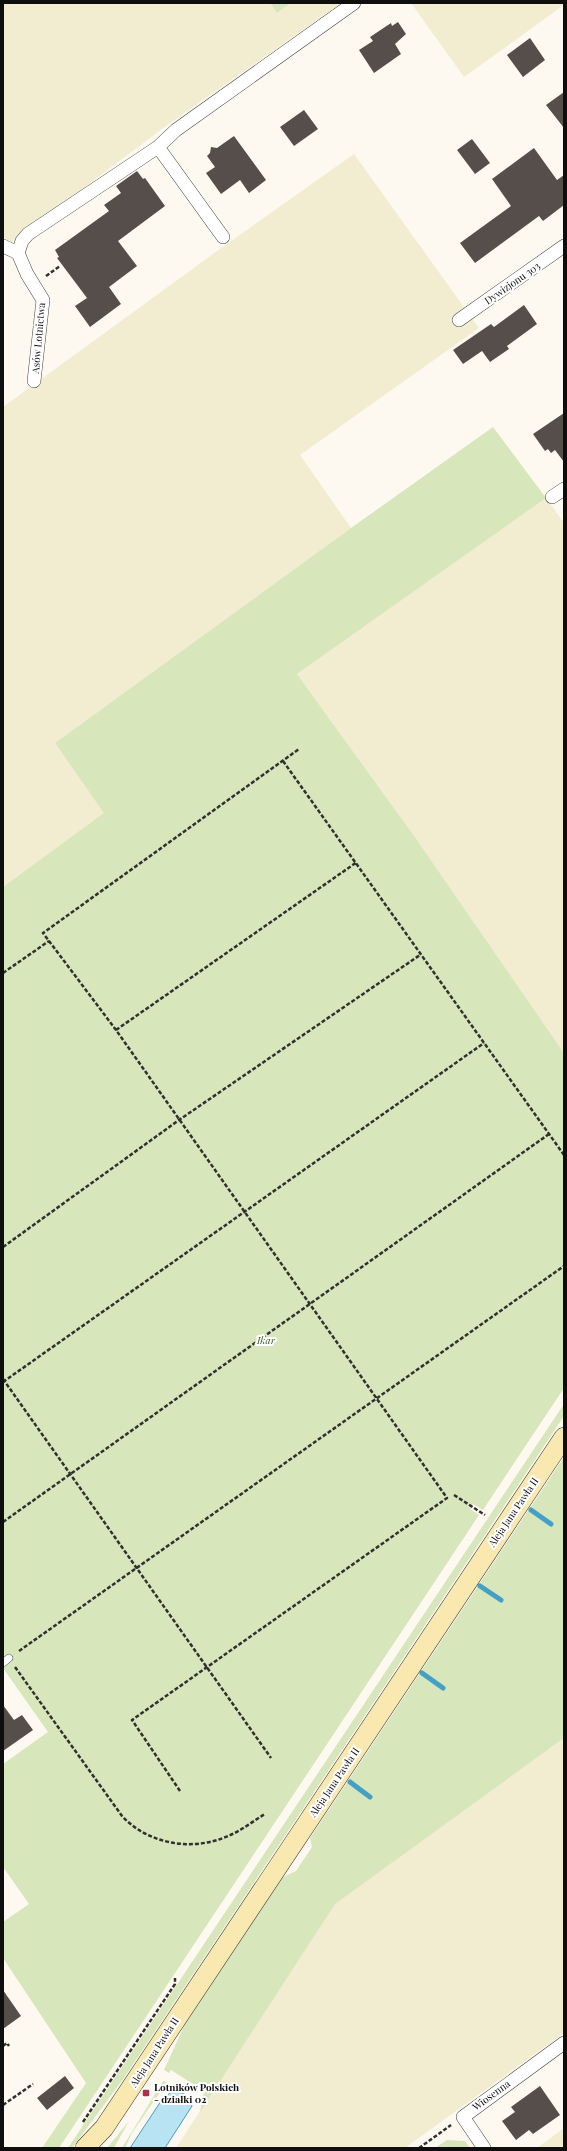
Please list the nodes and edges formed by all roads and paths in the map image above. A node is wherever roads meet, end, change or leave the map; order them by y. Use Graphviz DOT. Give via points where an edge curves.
graph roads {
  1 [pos="354,3"];
  2 [pos="158,147"];
  3 [pos="222,238"];
  4 [pos="3,246"];
  5 [pos="564,246"];
  6 [pos="18,253"];
  7 [pos="459,320"];
  8 [pos="34,381"];
  9 [pos="564,489"];
  10 [pos="552,497"];
  11 [pos="299,750"];
  12 [pos="283,761"];
  13 [pos="357,862"];
  14 [pos="49,941"];
  15 [pos="420,955"];
  16 [pos="3,974"];
  17 [pos="116,1030"];
  18 [pos="484,1043"];
  19 [pos="179,1120"];
  20 [pos="549,1134"];
  21 [pos="564,1155"];
  22 [pos="246,1212"];
  23 [pos="3,1247"];
  24 [pos="564,1266"];
  25 [pos="309,1304"];
  26 [pos="3,1381"];
  27 [pos="377,1398"];
  28 [pos="564,1436"];
  29 [pos="70,1474"];
  30 [pos="454,1495"];
  31 [pos="485,1515"];
  32 [pos="3,1522"];
  33 [pos="138,1569"];
  34 [pos="6,1660"];
  35 [pos="207,1668"];
  36 [pos="271,1758"];
  37 [pos="180,1791"];
  38 [pos="265,1814"];
  39 [pos="175,1978"];
  40 [pos="564,2043"];
  41 [pos="3,2046"];
  42 [pos="10,2046"];
  43 [pos="33,2084"];
  44 [pos="3,2105"];
  45 [pos="462,2116"];
  46 [pos="79,2128"];
  47 [pos="104,2128"];
  48 [pos="85,2148"];
  49 [pos="95,2148"];
  50 [pos="419,2148"];
  51 [pos="484,2148"];
  1 -- 2 [label="street" via="176,130"];
  2 -- 3 [label="street"];
  2 -- 6 [label="street" via="28,234 22,241"];
  4 -- 6 [label="street"];
  5 -- 7 [label="street, Dywizjonu 303"];
  6 -- 8 [label="street, Asów Lotnictwa" via="26,274 42,300"];
  9 -- 10 [label="street"];
  11 -- 12 [label="path"];
  12 -- 13 [label="path"];
  12 -- 14 [label="path" via="43,933"];
  13 -- 15 [label="path"];
  13 -- 17 [label="path"];
  14 -- 16 [label="path"];
  14 -- 17 [label="path"];
  15 -- 18 [label="path"];
  15 -- 19 [label="path"];
  17 -- 19 [label="path"];
  18 -- 20 [label="path"];
  18 -- 22 [label="path"];
  19 -- 22 [label="path"];
  19 -- 23 [label="path"];
  20 -- 21 [label="path"];
  20 -- 25 [label="path"];
  22 -- 25 [label="path"];
  22 -- 26 [label="path"];
  24 -- 27 [label="path"];
  25 -- 27 [label="path"];
  25 -- 29 [label="path"];
  26 -- 29 [label="path"];
  27 -- 33 [label="path"];
  27 -- 35 [label="path" via="447,1498"];
  28 -- 47 [label="street, Aleja Jana Pawła II"];
  29 -- 32 [label="path"];
  29 -- 33 [label="path"];
  30 -- 31 [label="path"];
  33 -- 34 [label="path"];
  33 -- 35 [label="path"];
  34 -- 38 [label="path" via="132,1826 162,1841 186,1844 211,1842 228,1836"];
  35 -- 36 [label="path"];
  35 -- 37 [label="path" via="132,1720"];
  39 -- 46 [label="path" via="175,1984"];
  40 -- 45 [label="street, Wiosenna"];
  41 -- 42 [label="path" via="7,2043"];
  43 -- 44 [label="path"];
  45 -- 50 [label="path, Wiosenna"];
  45 -- 51 [label="street"];
  47 -- 48 [label="street, Aleja Jana Pawła II"];
  47 -- 49 [label="street, Aleja Jana Pawła II"];
}
